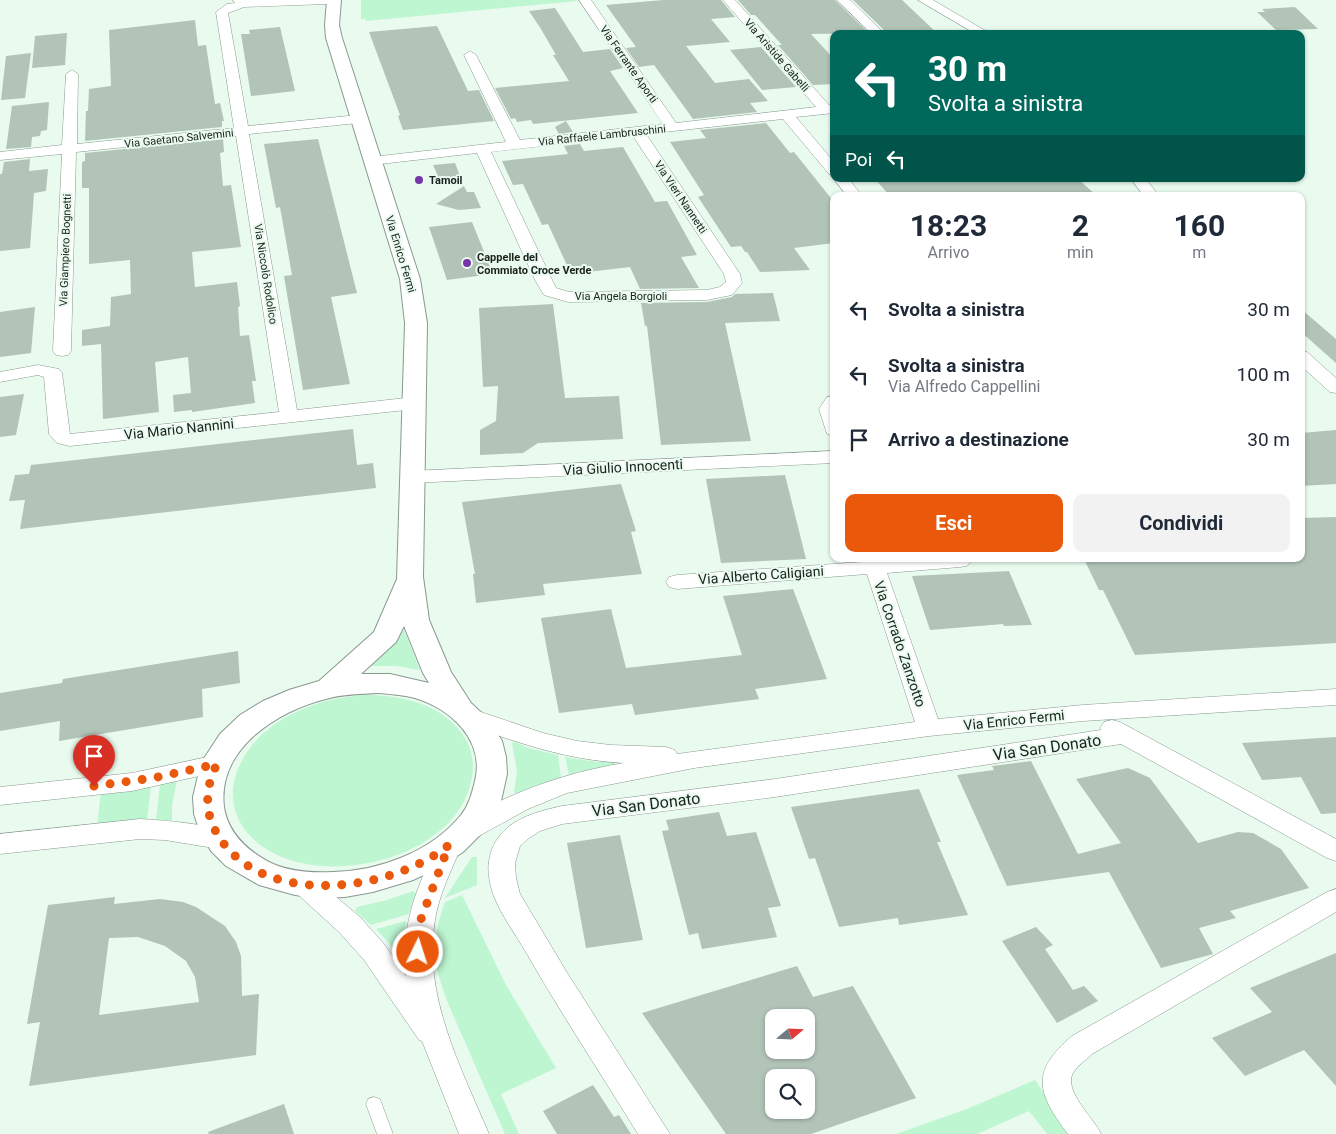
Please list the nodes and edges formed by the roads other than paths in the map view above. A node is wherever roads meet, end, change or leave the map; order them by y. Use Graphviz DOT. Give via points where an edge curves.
graph roads {
  1 [pos="326,0"];
  2 [pos="334,0"];
  3 [pos="585,0"];
  4 [pos="729,0"];
  5 [pos="843,0"];
  6 [pos="924,0"];
  7 [pos="241,2"];
  8 [pos="875,30"];
  9 [pos="979,30"];
  10 [pos="470,55"];
  11 [pos="72,74"];
  12 [pos="830,110"];
  13 [pos="786,114"];
  14 [pos="358,119"];
  15 [pos="672,127"];
  16 [pos="243,131"];
  17 [pos="637,131"];
  18 [pos="515,145"];
  19 [pos="482,148"];
  20 [pos="68,149"];
  21 [pos="0,156"];
  22 [pos="371,161"];
  23 [pos="830,166"];
  24 [pos="843,182"];
  25 [pos="1140,182"];
  26 [pos="852,192"];
  27 [pos="1149,192"];
  28 [pos="726,263"];
  29 [pos="62,351"];
  30 [pos="1305,360"];
  31 [pos="0,377"];
  32 [pos="1336,388"];
  33 [pos="415,403"];
  34 [pos="289,416"];
  35 [pos="830,457"];
  36 [pos="412,477"];
  37 [pos="916,562"];
  38 [pos="873,563"];
  39 [pos="410,577"];
  40 [pos="677,582"];
  41 [pos="330,688"];
  42 [pos="1336,697"];
  43 [pos="464,712"];
  44 [pos="1083,713"];
  45 [pos="929,728"];
  46 [pos="1124,735"];
  47 [pos="694,759"];
  48 [pos="217,764"];
  49 [pos="0,796"];
  50 [pos="220,839"];
  51 [pos="456,839"];
  52 [pos="0,844"];
  53 [pos="1336,851"];
  54 [pos="302,883"];
  55 [pos="1336,899"];
  56 [pos="434,1037"];
  57 [pos="374,1104"];
  58 [pos="385,1134"];
  59 [pos="474,1134"];
  60 [pos="654,1134"];
  61 [pos="1086,1134"];
  1 -- 7 [label="street"];
  2 -- 14 [label="street, Via Enrico Fermi" via="334,38"];
  3 -- 15 [label="street, Via Ferrante Aporti"];
  4 -- 12 [label="street, Via Aristide Gabelli"];
  5 -- 8 [label="street"];
  6 -- 9 [label="street"];
  7 -- 16 [label="street, Via Niccolò Rodolico" via="222,12"];
  10 -- 18 [label="street"];
  11 -- 20 [label="street, Via Giampiero Bognetti"];
  12 -- 13 [label="street, Via Raffaele Lambruschini"];
  13 -- 15 [label="street, Via Raffaele Lambruschini"];
  13 -- 23 [label="street"];
  14 -- 16 [label="street, Via Gaetano Salvemini"];
  14 -- 22 [label="street, Via Enrico Fermi"];
  15 -- 17 [label="street, Via Raffaele Lambruschini"];
  16 -- 20 [label="street, Via Gaetano Salvemini"];
  16 -- 34 [label="street, Via Niccolò Rodolico"];
  17 -- 18 [label="street, Via Raffaele Lambruschini"];
  17 -- 28 [label="street, Via Vieri Nannetti"];
  18 -- 19 [label="street, Via Raffaele Lambruschini"];
  19 -- 22 [label="street, Via Raffaele Lambruschini"];
  19 -- 28 [label="street, Via Angela Borgioli" via="550,291 568,297 588,298 714,295 726,291 734,283 734,276"];
  20 -- 21 [label="street, Via Gaetano Salvemini"];
  20 -- 29 [label="street, Via Giampiero Bognetti"];
  22 -- 33 [label="street, Via Enrico Fermi" via="413,295"];
  24 -- 26 [label="street"];
  25 -- 27 [label="street"];
  30 -- 32 [label="street"];
  31 -- 34 [label="street, Via Mario Nannini" via="38,370 53,373 59,429 64,439"];
  33 -- 34 [label="street, Via Mario Nannini"];
  33 -- 36 [label="street, Via Enrico Fermi"];
  35 -- 36 [label="street, Via Giulio Innocenti"];
  36 -- 39 [label="street, Via Enrico Fermi"];
  37 -- 38 [label="street, Via Alberto Caligiani"];
  38 -- 40 [label="street, Via Alberto Caligiani"];
  38 -- 45 [label="street, Via Corrado Zanzotto"];
  39 -- 41 [label="street" via="386,636"];
  39 -- 43 [label="street" via="415,620 421,637 437,673"];
  41 -- 43 [label="street" via="369,683 397,684 432,693"];
  41 -- 48 [label="street" via="296,697 261,716 233,740"];
  42 -- 44 [label="street, Via Enrico Fermi"];
  43 -- 47 [label="street" via="543,742 579,750"];
  43 -- 51 [label="street" via="487,743 492,770 482,806"];
  44 -- 45 [label="street, Via Enrico Fermi"];
  44 -- 46 [label="street, Via San Donato"];
  45 -- 47 [label="street, Via Enrico Fermi"];
  46 -- 53 [label="street, Via San Donato"];
  46 -- 60 [label="street, Via San Donato" via="775,788 562,815 536,822 513,836 501,859 507,895"];
  47 -- 51 [label="street" via="558,786 510,806"];
  48 -- 49 [label="street" via="132,782"];
  48 -- 50 [label="street" via="209,785 208,806"];
  50 -- 52 [label="street" via="140,829"];
  50 -- 54 [label="street" via="249,866 274,877"];
  51 -- 54 [label="street" via="418,865 380,879 341,885"];
  51 -- 56 [label="street" via="421,919 418,937 421,976"];
  54 -- 56 [label="street" via="374,952"];
  55 -- 61 [label="street" via="1070,1055 1056,1075 1057,1087"];
  56 -- 59 [label="street"];
  57 -- 58 [label="lane"];
}
